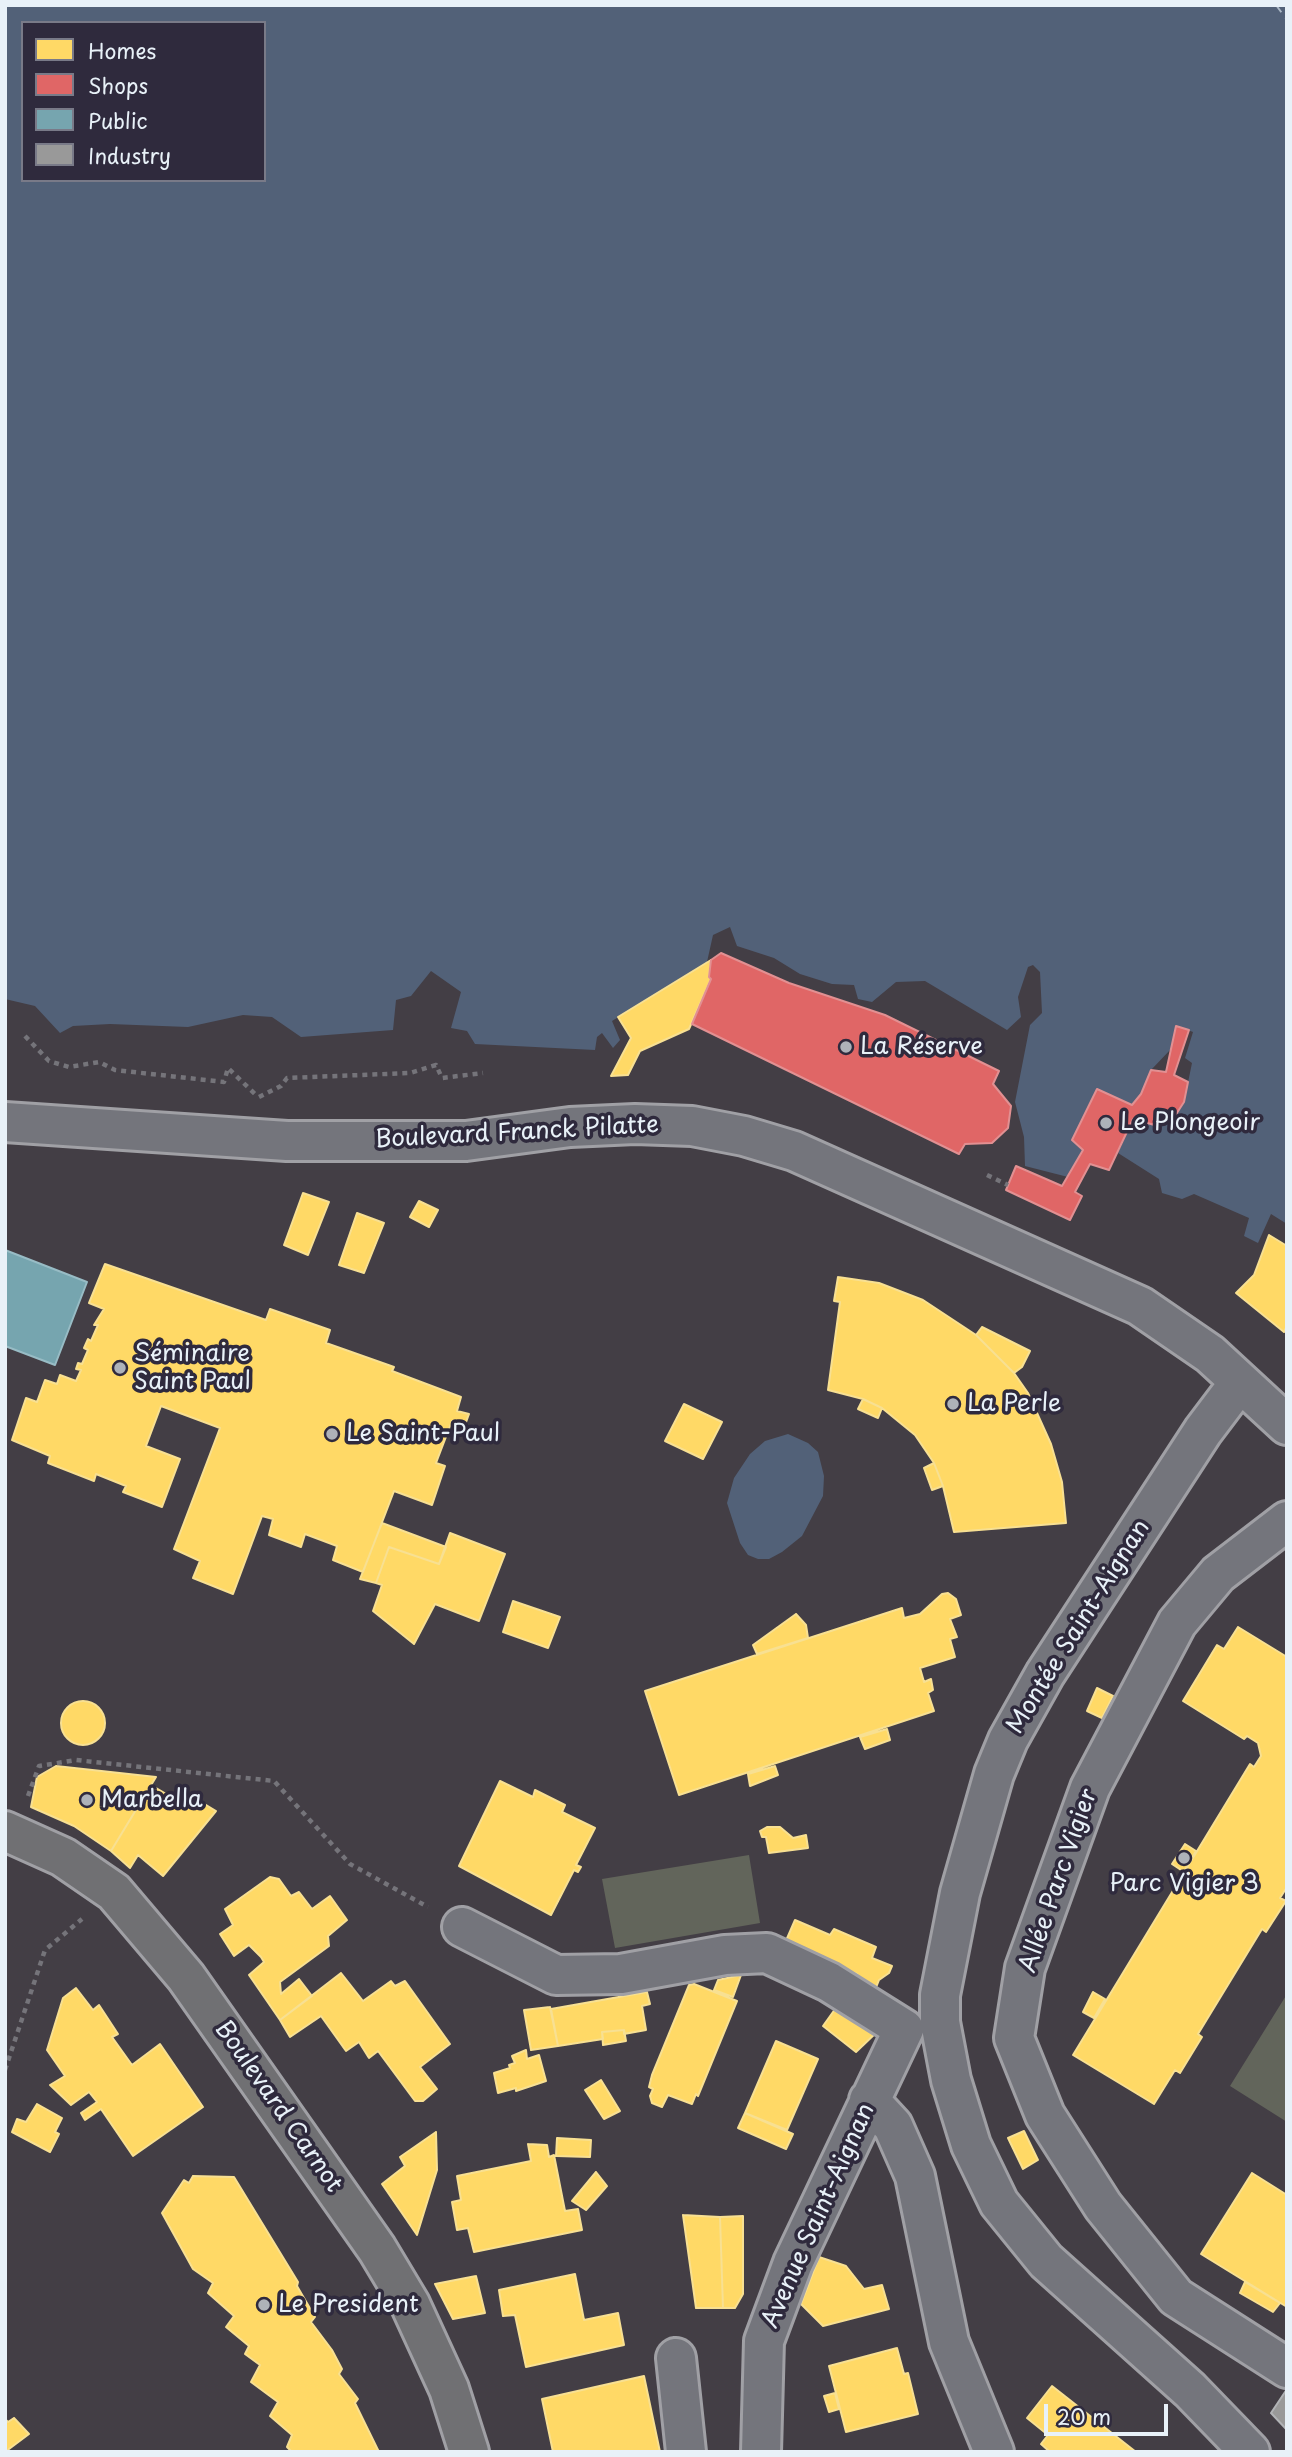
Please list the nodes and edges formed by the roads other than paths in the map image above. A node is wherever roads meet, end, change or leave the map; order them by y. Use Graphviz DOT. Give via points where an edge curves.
graph roads {
  1 [pos="5,1122"];
  2 [pos="1240,1382"];
  3 [pos="1287,1425"];
  4 [pos="1287,1521"];
  5 [pos="10,1832"];
  6 [pos="462,1927"];
  7 [pos="922,2026"];
  8 [pos="869,2100"];
  9 [pos="676,2358"];
  10 [pos="1287,2368"];
  11 [pos="469,2452"];
  12 [pos="686,2452"];
  13 [pos="761,2452"];
  14 [pos="994,2452"];
  15 [pos="1250,2452"];
  1 -- 2 [label="street, Boulevard Franck Pilatte" via="301,1142 466,1141 570,1127 635,1124 720,1130 794,1151 1140,1306 1177,1329"];
  2 -- 3 [label="street, Boulevard Franck Pilatte"];
  2 -- 7 [label="street, Montée Saint-Aignan" via="1203,1431 1007,1740 960,1893 941,1982"];
  4 -- 10 [label="street, Allée Parc Vigier" via="1218,1574 1177,1623 1121,1729 1090,1788 1025,1968 1014,2038 1045,2115 1103,2206 1176,2297"];
  5 -- 11 [label="main road, Boulevard Carnot" via="63,1857 114,1892 186,1977 377,2249 430,2342"];
  6 -- 7 [label="street" via="556,1975 621,1974 725,1955 767,1953"];
  7 -- 8 [label="street, Avenue Saint-Aignan"];
  7 -- 15 [label="street" via="951,2080 971,2145 999,2203 1046,2262 1190,2390"];
  8 -- 13 [label="street, Avenue Saint-Aignan" via="793,2263 764,2341"];
  8 -- 14 [label="street" via="893,2126 915,2176 949,2342"];
  9 -- 12 [label="street"];
}
